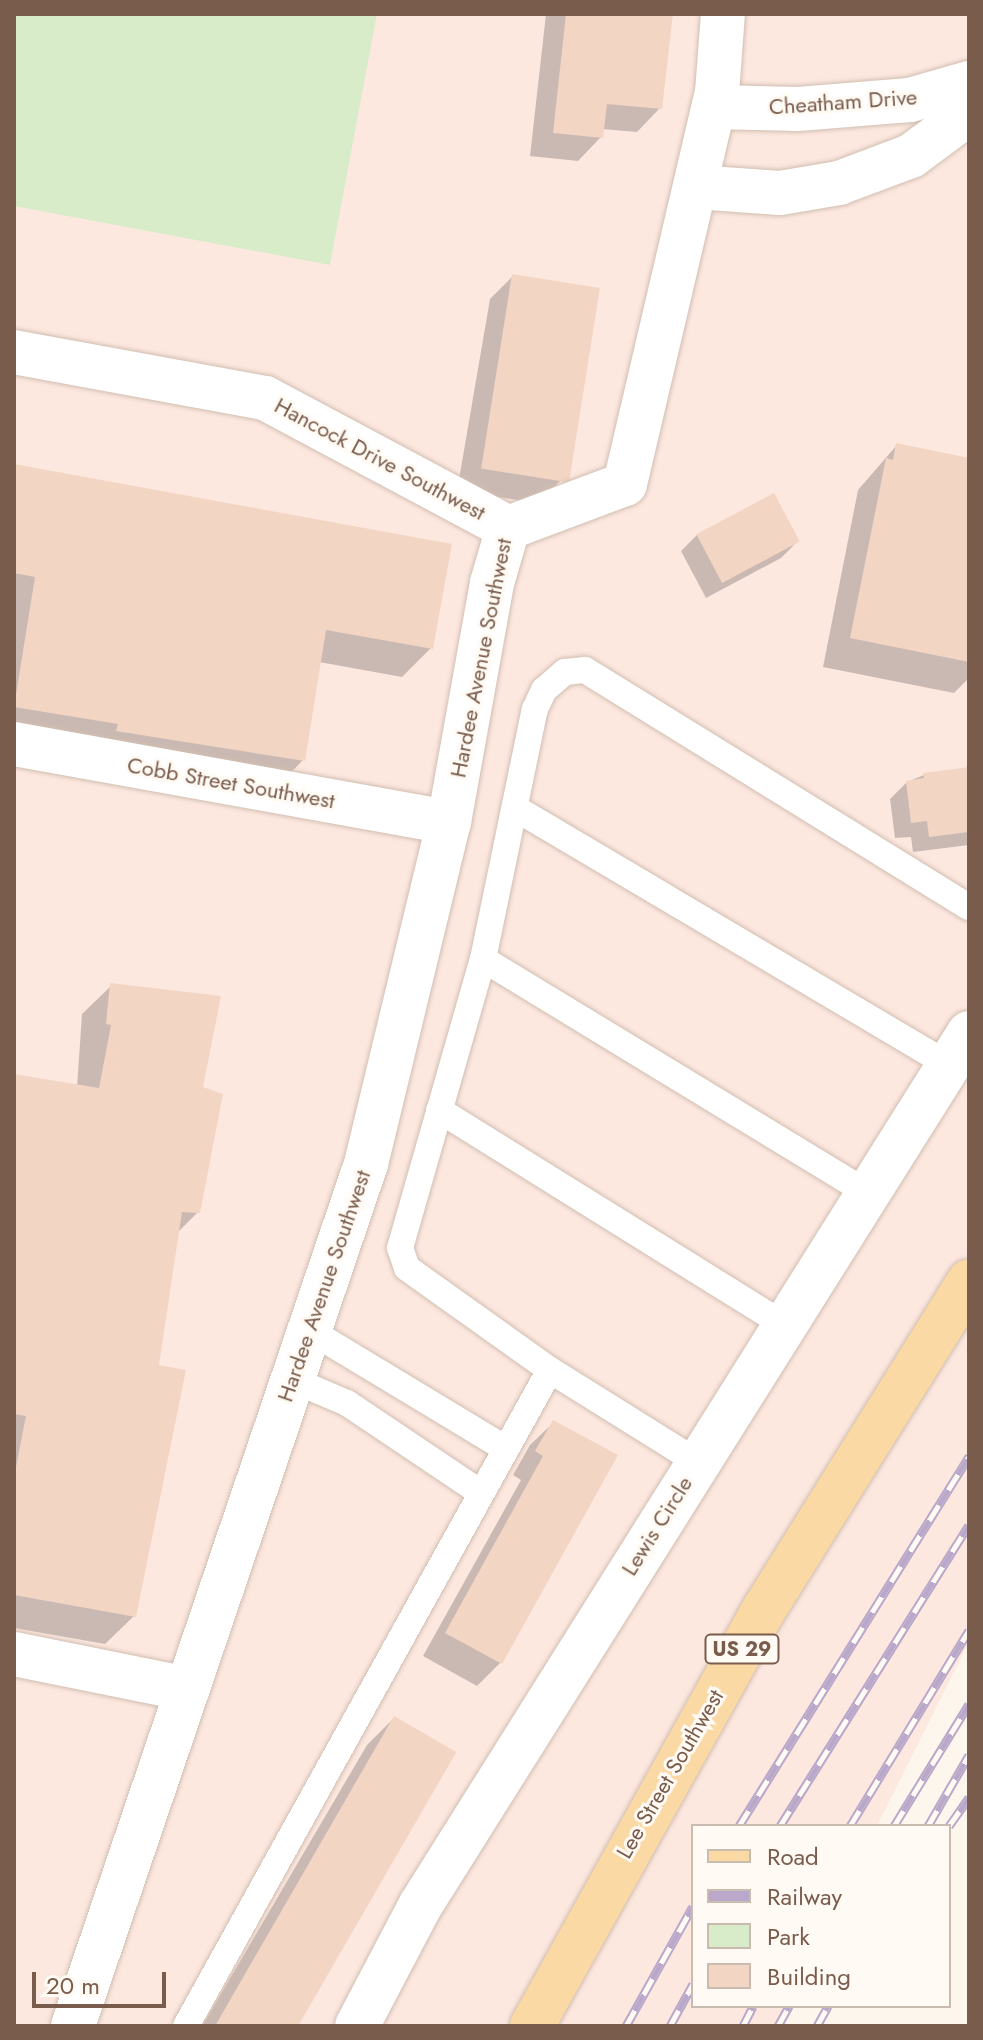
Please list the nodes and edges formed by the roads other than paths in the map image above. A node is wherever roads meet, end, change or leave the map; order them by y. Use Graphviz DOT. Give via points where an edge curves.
graph roads {
  1 [pos="723,14"];
  2 [pos="969,83"];
  3 [pos="714,107"];
  4 [pos="969,113"];
  5 [pos="695,187"];
  6 [pos="14,352"];
  7 [pos="508,528"];
  8 [pos="14,744"];
  9 [pos="515,808"];
  10 [pos="449,822"];
  11 [pos="969,907"];
  12 [pos="483,959"];
  13 [pos="959,1049"];
  14 [pos="439,1110"];
  15 [pos="869,1194"];
  16 [pos="969,1282"];
  17 [pos="785,1325"];
  18 [pos="309,1330"];
  19 [pos="550,1370"];
  20 [pos="293,1380"];
  21 [pos="506,1449"];
  22 [pos="697,1462"];
  23 [pos="481,1493"];
  24 [pos="14,1654"];
  25 [pos="188,1689"];
  26 [pos="73,2026"];
  27 [pos="186,2026"];
  28 [pos="357,2026"];
  29 [pos="532,2026"];
  1 -- 3 [label="street"];
  2 -- 3 [label="street, Cheatham Drive" via="910,100 798,109"];
  3 -- 5 [label="street"];
  4 -- 5 [label="street" via="911,156 839,183 780,193"];
  5 -- 7 [label="street" via="625,484"];
  6 -- 7 [label="street, Hancock Drive Southwest" via="265,398"];
  7 -- 10 [label="street, Hardee Avenue Southwest" via="492,583"];
  8 -- 10 [label="street, Cobb Street Southwest"];
  9 -- 11 [label="lane" via="535,709 544,690 565,672 585,670"];
  9 -- 12 [label="lane"];
  9 -- 13 [label="lane"];
  10 -- 18 [label="street, Hardee Avenue Southwest" via="366,1164"];
  12 -- 14 [label="lane"];
  12 -- 15 [label="lane"];
  13 -- 15 [label="street, Lewis Circle"];
  14 -- 17 [label="lane"];
  14 -- 19 [label="lane" via="400,1248 407,1268"];
  15 -- 17 [label="street, Lewis Circle"];
  16 -- 29 [label="main road, Lee Street Southwest / US 29" via="765,1608"];
  17 -- 22 [label="street, Lewis Circle"];
  18 -- 20 [label="street, Hardee Avenue Southwest"];
  18 -- 21 [label="lane" via="349,1349"];
  19 -- 21 [label="lane"];
  19 -- 22 [label="lane"];
  20 -- 23 [label="lane" via="347,1403"];
  20 -- 25 [label="street, Hardee Avenue Southwest"];
  21 -- 23 [label="lane"];
  22 -- 28 [label="street, Lewis Circle" via="420,1906"];
  23 -- 27 [label="lane"];
  24 -- 25 [label="street"];
  25 -- 26 [label="street, Hardee Avenue Southwest"];
}
